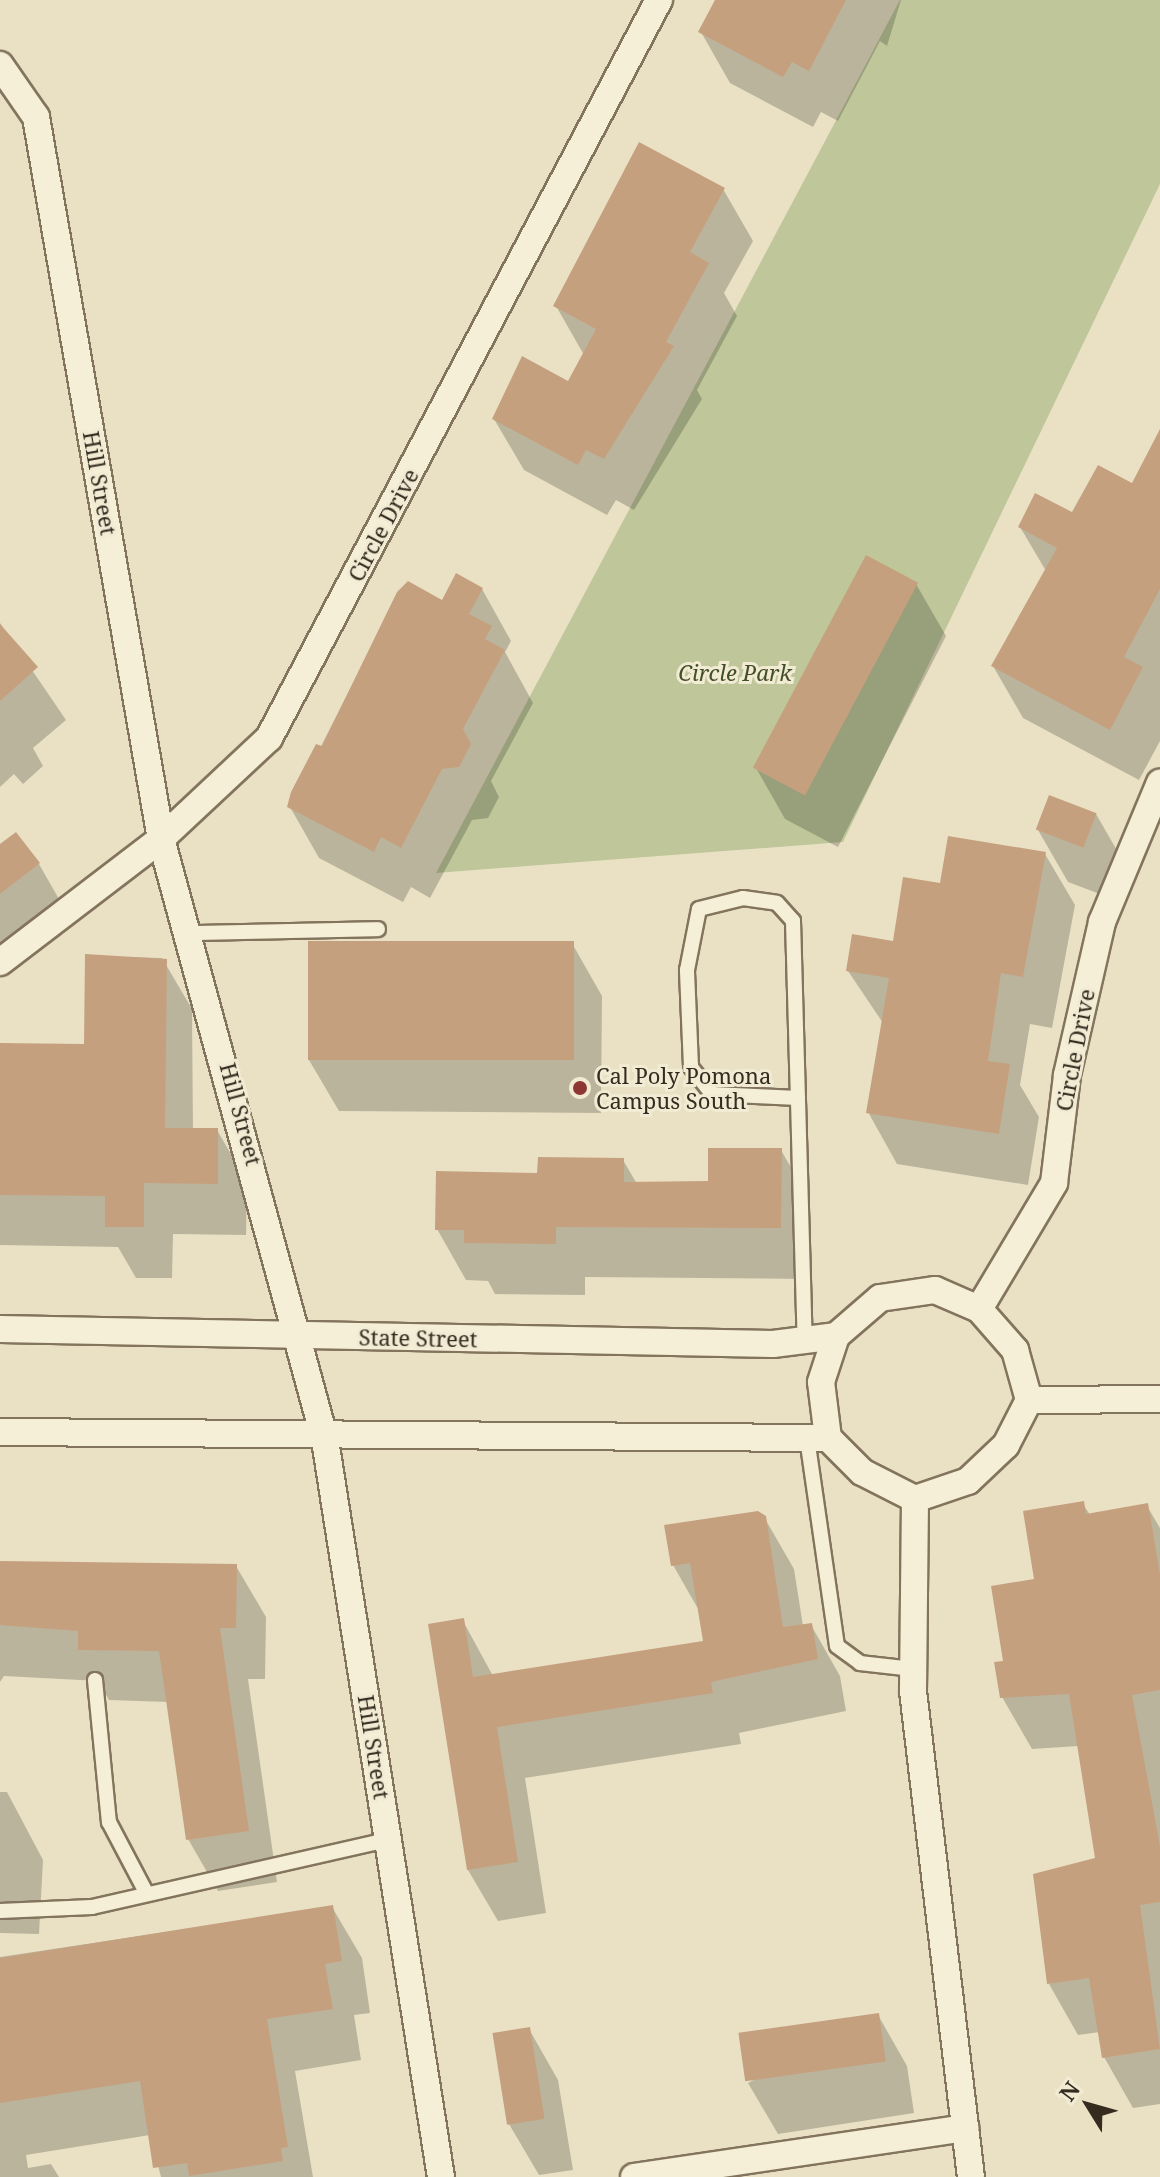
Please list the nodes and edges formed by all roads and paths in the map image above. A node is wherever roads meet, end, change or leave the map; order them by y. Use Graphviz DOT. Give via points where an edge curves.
graph roads {
  1 [pos="659,0"];
  2 [pos="0,65"];
  3 [pos="1160,783"];
  4 [pos="161,839"];
  5 [pos="378,929"];
  6 [pos="192,933"];
  7 [pos="0,962"];
  8 [pos="798,1098"];
  9 [pos="979,1309"];
  10 [pos="0,1329"];
  11 [pos="302,1336"];
  12 [pos="836,1336"];
  13 [pos="805,1340"];
  14 [pos="1160,1399"];
  15 [pos="1029,1400"];
  16 [pos="0,1432"];
  17 [pos="818,1438"];
  18 [pos="325,1440"];
  19 [pos="915,1499"];
  20 [pos="913,1669"];
  21 [pos="95,1680"];
  22 [pos="388,1840"];
  23 [pos="147,1894"];
  24 [pos="0,1911"];
  25 [pos="965,2128"];
  26 [pos="747,2169"];
  27 [pos="441,2177"];
  28 [pos="634,2177"];
  29 [pos="971,2177"];
  1 -- 4 [label="street, Circle Drive" via="269,738"];
  2 -- 4 [label="street, Hill Street" via="36,117"];
  3 -- 9 [label="street, Circle Drive" via="1102,922 1067,1075 1054,1183"];
  4 -- 6 [label="street, Hill Street"];
  4 -- 7 [label="street, Circle Drive"];
  5 -- 6 [label="lane"];
  6 -- 11 [label="street, Hill Street"];
  8 -- 8 [label="lane" via="793,921 777,903 743,898 699,909 687,970 691,1067 712,1094"];
  8 -- 13 [label="lane"];
  9 -- 12 [label="street" via="935,1290 880,1298"];
  9 -- 15 [label="street" via="1015,1350"];
  10 -- 11 [label="street, State Street"];
  11 -- 13 [label="street, State Street"];
  11 -- 18 [label="street, Hill Street"];
  12 -- 13 [label="street, State Street"];
  12 -- 17 [label="street" via="821,1382"];
  14 -- 15 [label="street"];
  15 -- 19 [label="street" via="1006,1445 968,1481"];
  16 -- 18 [label="street"];
  17 -- 18 [label="street"];
  17 -- 19 [label="street" via="862,1472"];
  17 -- 20 [label="lane" via="837,1646 860,1663"];
  18 -- 22 [label="street, Hill Street"];
  19 -- 20 [label="street"];
  20 -- 25 [label="street"];
  21 -- 23 [label="lane" via="109,1822"];
  22 -- 23 [label="lane"];
  22 -- 27 [label="street, Hill Street"];
  23 -- 24 [label="lane" via="92,1907"];
  25 -- 26 [label="street"];
  25 -- 29 [label="street"];
  26 -- 28 [label="street"];
}
